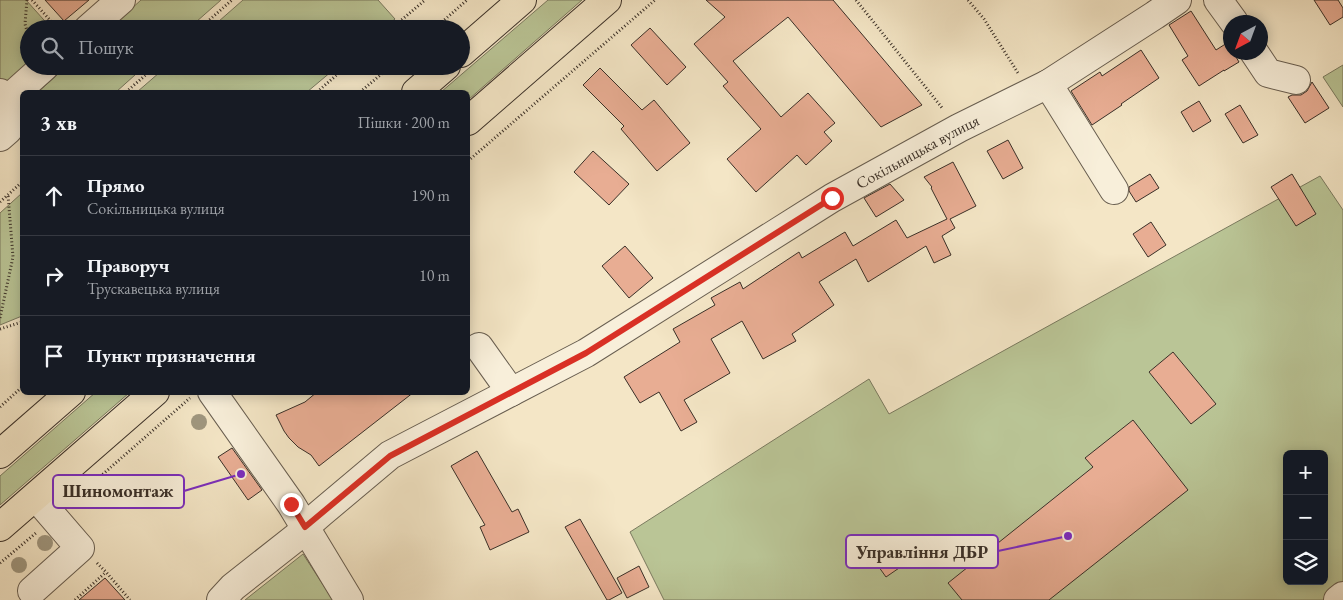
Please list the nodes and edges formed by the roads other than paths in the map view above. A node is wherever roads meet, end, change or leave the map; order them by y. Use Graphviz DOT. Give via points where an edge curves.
graph roads {
  1 [pos="121,0"];
  2 [pos="522,0"];
  3 [pos="607,0"];
  4 [pos="1177,0"];
  5 [pos="1218,0"];
  6 [pos="1229,15"];
  7 [pos="98,20"];
  8 [pos="470,45"];
  9 [pos="1259,60"];
  10 [pos="32,75"];
  11 [pos="436,75"];
  12 [pos="1296,80"];
  13 [pos="1039,88"];
  14 [pos="418,90"];
  15 [pos="3,96"];
  16 [pos="470,119"];
  17 [pos="0,137"];
  18 [pos="1114,190"];
  19 [pos="478,347"];
  20 [pos="511,392"];
  21 [pos="68,395"];
  22 [pos="152,395"];
  23 [pos="214,395"];
  24 [pos="0,454"];
  25 [pos="36,497"];
  26 [pos="0,527"];
  27 [pos="305,527"];
  28 [pos="32,590"];
  29 [pos="1343,596"];
  30 [pos="222,600"];
  31 [pos="349,600"];
  32 [pos="1338,600"];
  1 -- 7 [label="street"];
  2 -- 8 [label="main road"];
  3 -- 16 [label="main road"];
  4 -- 13 [label="street, Сокільницька вулиця"];
  5 -- 6 [label="street"];
  9 -- 12 [label="street" via="1268,73"];
  10 -- 15 [label="street"];
  11 -- 14 [label="main road"];
  13 -- 18 [label="street"];
  13 -- 20 [label="street, Сокільницька вулиця" via="832,198 586,353"];
  15 -- 17 [label="street" via="8,130"];
  19 -- 20 [label="street"];
  20 -- 27 [label="street, Сокільницька вулиця" via="390,456"];
  21 -- 24 [label="main road"];
  22 -- 25 [label="main road"];
  23 -- 27 [label="street"];
  25 -- 26 [label="main road"];
  25 -- 28 [label="street" via="80,548"];
  27 -- 30 [label="street, Сокільницька вулиця"];
  27 -- 31 [label="street"];
  29 -- 32 [label="street"];
}
